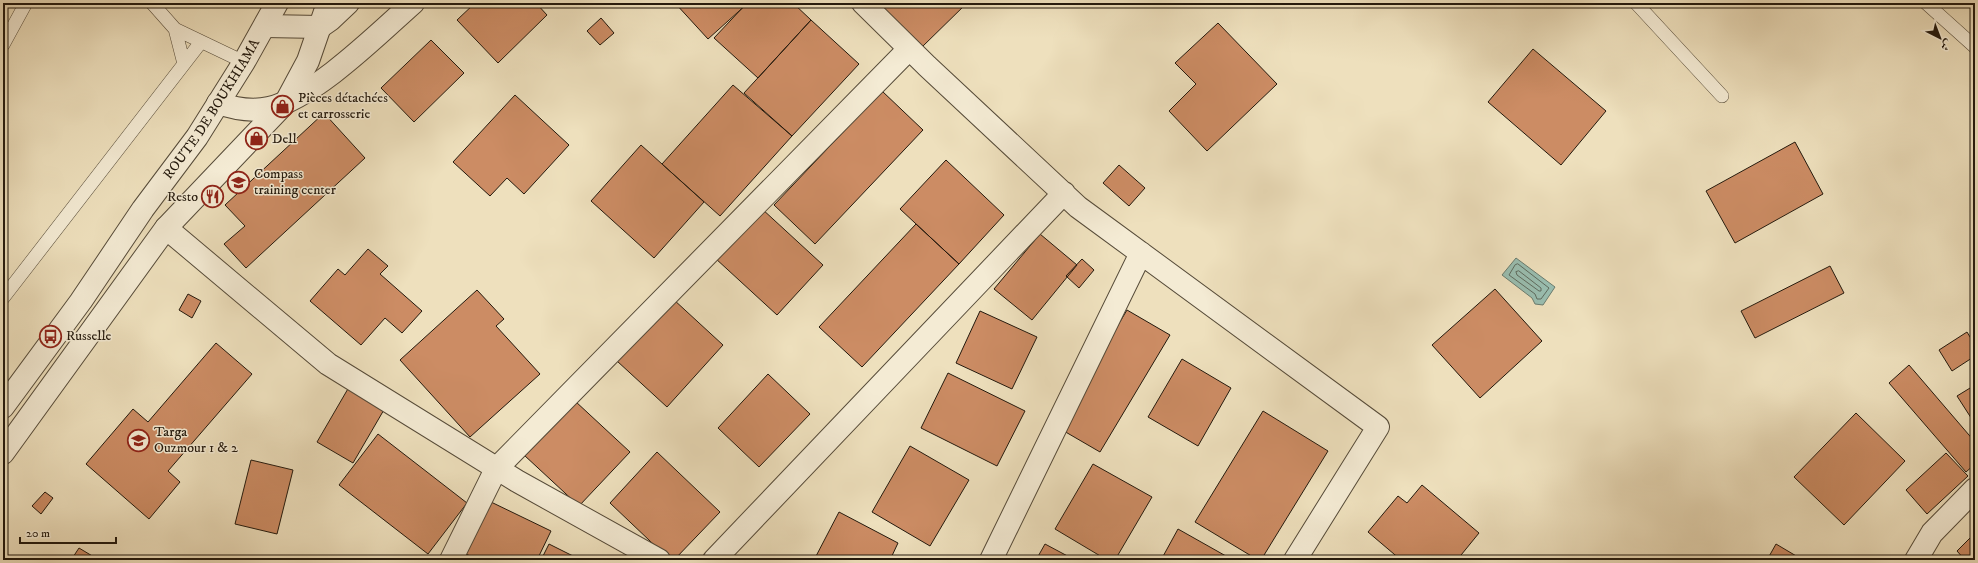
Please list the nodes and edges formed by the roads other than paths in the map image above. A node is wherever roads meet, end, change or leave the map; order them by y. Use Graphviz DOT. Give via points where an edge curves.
graph roads {
  1 [pos="26,3"];
  2 [pos="152,3"];
  3 [pos="277,3"];
  4 [pos="328,3"];
  5 [pos="348,3"];
  6 [pos="413,3"];
  7 [pos="863,3"];
  8 [pos="1636,3"];
  9 [pos="1926,3"];
  10 [pos="265,26"];
  11 [pos="320,27"];
  12 [pos="175,29"];
  13 [pos="201,42"];
  14 [pos="3,45"];
  15 [pos="1975,47"];
  16 [pos="910,49"];
  17 [pos="244,62"];
  18 [pos="184,64"];
  19 [pos="1722,96"];
  20 [pos="286,102"];
  21 [pos="218,103"];
  22 [pos="1064,193"];
  23 [pos="166,228"];
  24 [pos="1141,253"];
  25 [pos="3,298"];
  26 [pos="3,407"];
  27 [pos="3,453"];
  28 [pos="496,469"];
  29 [pos="1975,489"];
  30 [pos="451,560"];
  31 [pos="659,560"];
  32 [pos="714,560"];
  33 [pos="991,560"];
  34 [pos="1295,560"];
  35 [pos="1916,560"];
  1 -- 14 [label="lane"];
  2 -- 12 [label="lane"];
  3 -- 10 [label="street, ROUTE DE BOUKHIAMA"];
  4 -- 11 [label="street"];
  5 -- 11 [label="street"];
  6 -- 20 [label="street" via="336,70"];
  7 -- 16 [label="street"];
  8 -- 19 [label="lane"];
  9 -- 15 [label="lane"];
  10 -- 11 [label="street"];
  10 -- 17 [label="street, ROUTE DE BOUKHIAMA"];
  11 -- 20 [label="street" via="308,61"];
  12 -- 13 [label="lane"];
  12 -- 18 [label="lane"];
  13 -- 17 [label="lane"];
  13 -- 18 [label="lane"];
  16 -- 22 [label="street"];
  16 -- 28 [label="street"];
  17 -- 21 [label="street, ROUTE DE BOUKHIAMA"];
  18 -- 25 [label="lane"];
  20 -- 21 [label="street" via="252,110 234,109"];
  20 -- 23 [label="street"];
  21 -- 26 [label="street, ROUTE DE BOUKHIAMA" via="197,137"];
  22 -- 24 [label="street" via="1078,207"];
  22 -- 32 [label="street"];
  23 -- 27 [label="street"];
  23 -- 28 [label="street" via="328,364"];
  24 -- 33 [label="street"];
  24 -- 34 [label="street" via="1378,427"];
  28 -- 30 [label="street"];
  28 -- 31 [label="street"];
  29 -- 35 [label="street" via="1932,533"];
}
